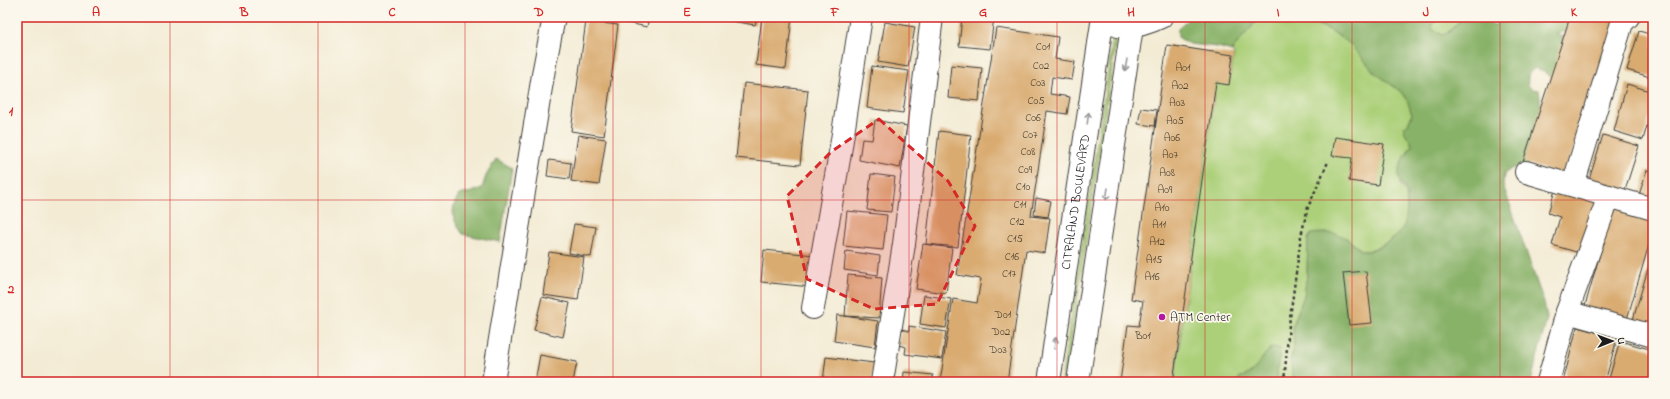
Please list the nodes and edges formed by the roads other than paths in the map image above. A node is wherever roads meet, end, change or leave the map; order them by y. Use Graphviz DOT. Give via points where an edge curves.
graph roads {
  1 [pos="554,17"];
  2 [pos="861,17"];
  3 [pos="932,17"];
  4 [pos="1161,17"];
  5 [pos="1628,17"];
  6 [pos="1097,20"];
  7 [pos="1132,27"];
  8 [pos="1526,172"];
  9 [pos="1573,185"];
  10 [pos="1609,196"];
  11 [pos="1653,209"];
  12 [pos="813,308"];
  13 [pos="1568,312"];
  14 [pos="1653,336"];
  15 [pos="493,382"];
  16 [pos="882,382"];
  17 [pos="1049,382"];
  18 [pos="1078,382"];
  19 [pos="1548,382"];
  1 -- 15 [label="street"];
  2 -- 12 [label="street"];
  3 -- 16 [label="street" via="904,244"];
  4 -- 7 [label="street, CITRALAND BOULEVARD"];
  5 -- 9 [label="street" via="1622,23"];
  6 -- 7 [label="street, CITRALAND BOULEVARD" via="1111,26"];
  17 -- 6 [label="street, CITRALAND BOULEVARD, one-way"];
  7 -- 18 [label="street, one-way"];
  8 -- 9 [label="street"];
  9 -- 10 [label="street"];
  10 -- 11 [label="street"];
  10 -- 13 [label="street"];
  13 -- 14 [label="street"];
  13 -- 19 [label="street"];
}
